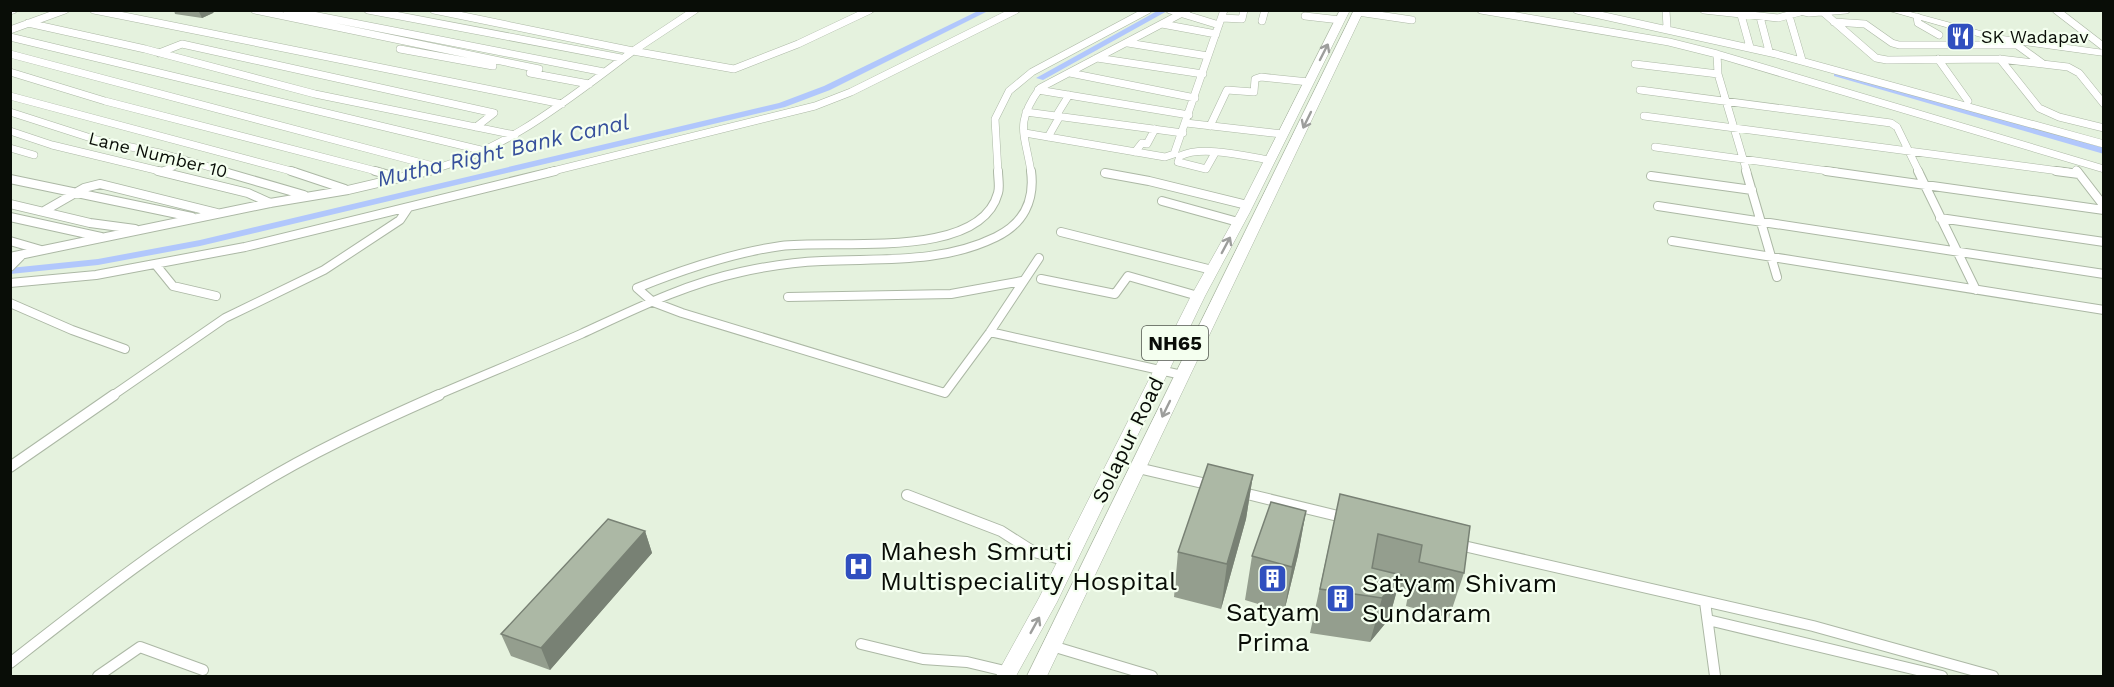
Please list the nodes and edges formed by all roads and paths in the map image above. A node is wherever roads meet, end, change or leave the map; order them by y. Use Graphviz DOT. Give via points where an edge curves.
graph roads {
  1 [pos="58,10"];
  2 [pos="65,10"];
  3 [pos="94,10"];
  4 [pos="255,10"];
  5 [pos="287,10"];
  6 [pos="368,10"];
  7 [pos="695,10"];
  8 [pos="870,10"];
  9 [pos="1016,10"];
  10 [pos="1148,10"];
  11 [pos="1188,10"];
  12 [pos="1244,10"];
  13 [pos="1265,10"];
  14 [pos="1482,10"];
  15 [pos="1577,10"];
  16 [pos="1635,10"];
  17 [pos="1666,10"];
  18 [pos="1704,10"];
  19 [pos="1846,10"];
  20 [pos="1890,10"];
  21 [pos="2056,10"];
  22 [pos="434,11"];
  23 [pos="1718,11"];
  24 [pos="1798,11"];
  25 [pos="1175,12"];
  26 [pos="1591,12"];
  27 [pos="1823,12"];
  28 [pos="1351,13"];
  29 [pos="1742,15"];
  30 [pos="1305,16"];
  31 [pos="1760,17"];
  32 [pos="1222,18"];
  33 [pos="1917,18"];
  34 [pos="1790,19"];
  35 [pos="416,20"];
  36 [pos="1412,20"];
  37 [pos="1262,21"];
  38 [pos="1634,21"];
  39 [pos="1834,22"];
  40 [pos="28,23"];
  41 [pos="1162,24"];
  42 [pos="1667,27"];
  43 [pos="10,28"];
  44 [pos="1216,34"];
  45 [pos="1939,35"];
  46 [pos="10,37"];
  47 [pos="1136,38"];
  48 [pos="1128,42"];
  49 [pos="2017,43"];
  50 [pos="1750,47"];
  51 [pos="2103,47"];
  52 [pos="400,49"];
  53 [pos="633,51"];
  54 [pos="1769,51"];
  55 [pos="159,53"];
  56 [pos="2103,53"];
  57 [pos="10,54"];
  58 [pos="1209,54"];
  59 [pos="1717,54"];
  60 [pos="621,58"];
  61 [pos="1097,58"];
  62 [pos="1938,59"];
  63 [pos="2000,59"];
  64 [pos="1802,60"];
  65 [pos="2042,63"];
  66 [pos="1635,64"];
  67 [pos="539,69"];
  68 [pos="296,71"];
  69 [pos="10,72"];
  70 [pos="604,72"];
  71 [pos="1070,73"];
  72 [pos="1203,74"];
  73 [pos="1718,74"];
  74 [pos="288,75"];
  75 [pos="280,79"];
  76 [pos="1309,82"];
  77 [pos="272,83"];
  78 [pos="589,84"];
  79 [pos="1038,90"];
  80 [pos="1640,90"];
  81 [pos="1069,94"];
  82 [pos="10,96"];
  83 [pos="1195,98"];
  84 [pos="1725,101"];
  85 [pos="1968,101"];
  86 [pos="562,104"];
  87 [pos="2103,104"];
  88 [pos="10,112"];
  89 [pos="1026,112"];
  90 [pos="1189,115"];
  91 [pos="1058,116"];
  92 [pos="1644,116"];
  93 [pos="1186,123"];
  94 [pos="1210,126"];
  95 [pos="476,127"];
  96 [pos="1733,128"];
  97 [pos="2103,128"];
  98 [pos="1155,129"];
  99 [pos="10,131"];
  100 [pos="1025,133"];
  101 [pos="1183,133"];
  102 [pos="1282,134"];
  103 [pos="515,135"];
  104 [pos="1048,137"];
  105 [pos="169,139"];
  106 [pos="2103,144"];
  107 [pos="1655,147"];
  108 [pos="10,148"];
  109 [pos="146,150"];
  110 [pos="485,151"];
  111 [pos="1906,151"];
  112 [pos="1135,152"];
  113 [pos="1215,153"];
  114 [pos="34,155"];
  115 [pos="2067,159"];
  116 [pos="185,160"];
  117 [pos="1269,160"];
  118 [pos="1743,160"];
  119 [pos="441,168"];
  120 [pos="2103,169"];
  121 [pos="162,172"];
  122 [pos="1105,173"];
  123 [pos="2079,174"];
  124 [pos="1650,176"];
  125 [pos="397,177"];
  126 [pos="10,179"];
  127 [pos="1924,185"];
  128 [pos="348,189"];
  129 [pos="1752,190"];
  130 [pos="74,194"];
  131 [pos="306,196"];
  132 [pos="1162,201"];
  133 [pos="270,203"];
  134 [pos="10,204"];
  135 [pos="1247,205"];
  136 [pos="1658,206"];
  137 [pos="408,208"];
  138 [pos="2103,208"];
  139 [pos="44,211"];
  140 [pos="220,213"];
  141 [pos="10,217"];
  142 [pos="198,218"];
  143 [pos="1940,218"];
  144 [pos="1238,222"];
  145 [pos="1761,222"];
  146 [pos="144,230"];
  147 [pos="1061,232"];
  148 [pos="106,238"];
  149 [pos="10,241"];
  150 [pos="1672,241"];
  151 [pos="2103,242"];
  152 [pos="43,251"];
  153 [pos="1957,252"];
  154 [pos="1771,257"];
  155 [pos="1039,258"];
  156 [pos="14,260"];
  157 [pos="156,265"];
  158 [pos="1212,270"];
  159 [pos="2103,274"];
  160 [pos="1777,277"];
  161 [pos="1041,279"];
  162 [pos="1022,281"];
  163 [pos="10,283"];
  164 [pos="1976,290"];
  165 [pos="216,296"];
  166 [pos="1198,296"];
  167 [pos="788,297"];
  168 [pos="653,302"];
  169 [pos="10,303"];
  170 [pos="2103,310"];
  171 [pos="990,332"];
  172 [pos="125,349"];
  173 [pos="1162,370"];
  174 [pos="1182,375"];
  175 [pos="10,467"];
  176 [pos="1138,468"];
  177 [pos="907,495"];
  178 [pos="1363,522"];
  179 [pos="1444,542"];
  180 [pos="1068,561"];
  181 [pos="1704,602"];
  182 [pos="1708,620"];
  183 [pos="861,644"];
  184 [pos="1052,646"];
  185 [pos="10,663"];
  186 [pos="203,670"];
  187 [pos="1008,674"];
  188 [pos="98,676"];
  189 [pos="1037,676"];
  190 [pos="1152,676"];
  191 [pos="1715,676"];
  192 [pos="1942,676"];
  193 [pos="1993,676"];
  1 -- 43 [label="street"];
  2 -- 40 [label="street"];
  3 -- 86 [label="street"];
  4 -- 67 [label="street"];
  5 -- 70 [label="street"];
  6 -- 35 [label="street"];
  7 -- 53 [label="street"];
  8 -- 53 [label="street" via="734,69"];
  9 -- 137 [label="street" via="881,78 815,106"];
  10 -- 168 [label="street" via="1032,72 1009,91 995,119 999,191 996,202 963,231 914,241 804,244 749,252 691,266 637,288"];
  11 -- 25 [label="street"];
  12 -- 32 [label="street" via="1242,19"];
  13 -- 37 [label="street"];
  14 -- 59 [label="street"];
  15 -- 26 [label="street"];
  16 -- 38 [label="street"];
  17 -- 42 [label="street"];
  18 -- 23 [label="street"];
  19 -- 27 [label="street"];
  20 -- 33 [label="main road"];
  21 -- 51 [label="street"];
  22 -- 35 [label="street"];
  22 -- 53 [label="street"];
  23 -- 29 [label="street"];
  24 -- 27 [label="street"];
  24 -- 31 [label="street" via="1778,18"];
  25 -- 32 [label="street"];
  25 -- 41 [label="street"];
  26 -- 38 [label="street"];
  27 -- 39 [label="street"];
  28 -- 30 [label="street"];
  28 -- 36 [label="street"];
  76 -- 28 [label="main road, Solapur Road / NH65, one-way"];
  28 -- 174 [label="main road, Solapur Road / NH65, one-way"];
  29 -- 31 [label="street"];
  29 -- 50 [label="street"];
  31 -- 54 [label="street"];
  32 -- 44 [label="street"];
  33 -- 45 [label="street"];
  33 -- 49 [label="main road"];
  34 -- 64 [label="street"];
  35 -- 60 [label="street"];
  38 -- 42 [label="street"];
  39 -- 49 [label="street" via="1865,24 1899,45"];
  39 -- 62 [label="street" via="1876,58"];
  40 -- 43 [label="street"];
  40 -- 55 [label="street"];
  41 -- 44 [label="street"];
  41 -- 47 [label="street"];
  42 -- 50 [label="street"];
  44 -- 58 [label="street"];
  46 -- 110 [label="street"];
  47 -- 48 [label="street"];
  47 -- 58 [label="street"];
  48 -- 58 [label="street"];
  48 -- 61 [label="street"];
  49 -- 56 [label="main road"];
  49 -- 65 [label="street"];
  50 -- 54 [label="street"];
  52 -- 78 [label="street"];
  53 -- 60 [label="street"];
  54 -- 64 [label="street"];
  55 -- 68 [label="street" via="182,44"];
  55 -- 77 [label="street"];
  57 -- 119 [label="street"];
  58 -- 72 [label="street"];
  59 -- 73 [label="street"];
  59 -- 115 [label="street"];
  60 -- 70 [label="street"];
  61 -- 71 [label="street"];
  61 -- 72 [label="street"];
  62 -- 63 [label="street"];
  62 -- 85 [label="street"];
  63 -- 65 [label="street"];
  63 -- 97 [label="street" via="2039,108"];
  64 -- 106 [label="street"];
  65 -- 87 [label="street" via="2074,69"];
  66 -- 73 [label="street"];
  68 -- 74 [label="street"];
  68 -- 95 [label="street" via="494,112"];
  69 -- 125 [label="street" via="165,118"];
  70 -- 78 [label="street"];
  71 -- 79 [label="street"];
  71 -- 83 [label="street"];
  72 -- 83 [label="street"];
  73 -- 84 [label="street"];
  75 -- 77 [label="street"];
  76 -- 94 [label="street" via="1261,76 1256,79 1254,92 1227,90"];
  76 -- 102 [label="main road, Solapur Road / NH65"];
  77 -- 95 [label="street"];
  78 -- 86 [label="street"];
  79 -- 81 [label="street"];
  79 -- 89 [label="street"];
  80 -- 84 [label="street"];
  81 -- 90 [label="street"];
  81 -- 91 [label="street"];
  82 -- 105 [label="street"];
  83 -- 90 [label="street"];
  84 -- 96 [label="street"];
  84 -- 111 [label="street" via="1891,123"];
  86 -- 103 [label="street"];
  88 -- 109 [label="street, Lane Number 10" via="97,140"];
  89 -- 91 [label="street"];
  89 -- 100 [label="street"];
  90 -- 93 [label="street"];
  91 -- 98 [label="street"];
  91 -- 104 [label="street"];
  92 -- 96 [label="street"];
  93 -- 94 [label="street"];
  93 -- 101 [label="street"];
  94 -- 102 [label="street"];
  95 -- 103 [label="street"];
  96 -- 111 [label="street"];
  96 -- 118 [label="street"];
  98 -- 101 [label="street"];
  98 -- 112 [label="street" via="1147,144 1142,143"];
  99 -- 121 [label="street"];
  100 -- 104 [label="street"];
  100 -- 168 [label="street" via="1033,182 1028,207 1016,224 992,239 919,259 802,262 752,269"];
  101 -- 112 [label="street" via="1176,151 1169,156"];
  102 -- 117 [label="main road, Solapur Road / NH65"];
  103 -- 110 [label="street"];
  104 -- 112 [label="street"];
  105 -- 109 [label="street"];
  105 -- 128 [label="street"];
  107 -- 118 [label="street"];
  108 -- 114 [label="street"];
  109 -- 116 [label="street, Lane Number 10"];
  110 -- 119 [label="street"];
  111 -- 123 [label="street"];
  111 -- 127 [label="street"];
  113 -- 113 [label="street" via="1206,169 1178,162 1184,152"];
  113 -- 117 [label="street"];
  115 -- 120 [label="street"];
  115 -- 123 [label="street"];
  116 -- 121 [label="street"];
  116 -- 131 [label="street, Lane Number 10"];
  117 -- 135 [label="main road, Solapur Road / NH65"];
  118 -- 127 [label="street"];
  118 -- 129 [label="street"];
  119 -- 125 [label="street"];
  121 -- 133 [label="street" via="248,193"];
  122 -- 135 [label="street"];
  123 -- 138 [label="street"];
  124 -- 129 [label="street"];
  125 -- 128 [label="street"];
  126 -- 130 [label="street"];
  127 -- 138 [label="street"];
  127 -- 143 [label="street"];
  128 -- 131 [label="street"];
  129 -- 145 [label="street"];
  130 -- 139 [label="street"];
  130 -- 140 [label="street" via="100,184"];
  130 -- 142 [label="street"];
  131 -- 133 [label="street"];
  132 -- 144 [label="street"];
  133 -- 140 [label="street"];
  134 -- 139 [label="street"];
  135 -- 144 [label="main road, Solapur Road / NH65"];
  136 -- 145 [label="street"];
  137 -- 157 [label="street" via="245,248"];
  137 -- 175 [label="street" via="400,220 324,270 225,318"];
  139 -- 146 [label="street" via="90,223"];
  140 -- 142 [label="street"];
  141 -- 148 [label="street"];
  142 -- 146 [label="street"];
  143 -- 151 [label="street"];
  143 -- 153 [label="street"];
  158 -- 144 [label="main road, Solapur Road / NH65, one-way"];
  145 -- 153 [label="street"];
  145 -- 154 [label="street"];
  146 -- 148 [label="street"];
  147 -- 158 [label="street"];
  148 -- 152 [label="street"];
  149 -- 152 [label="street"];
  150 -- 154 [label="street"];
  152 -- 156 [label="street"];
  153 -- 159 [label="street"];
  153 -- 164 [label="street"];
  154 -- 160 [label="street"];
  154 -- 164 [label="street"];
  155 -- 162 [label="street"];
  157 -- 163 [label="street"];
  157 -- 165 [label="street" via="173,286"];
  158 -- 166 [label="main road, Solapur Road / NH65"];
  161 -- 166 [label="street" via="1115,294 1128,276"];
  162 -- 167 [label="street" via="951,294"];
  162 -- 171 [label="street"];
  164 -- 170 [label="street"];
  166 -- 173 [label="main road, Solapur Road / NH65"];
  168 -- 171 [label="street" via="945,393"];
  168 -- 185 [label="street" via="328,445 185,531"];
  169 -- 172 [label="street"];
  171 -- 173 [label="street"];
  173 -- 174 [label="street"];
  173 -- 180 [label="main road, Solapur Road / NH65"];
  174 -- 176 [label="main road, Solapur Road / NH65, one-way"];
  176 -- 178 [label="street"];
  176 -- 184 [label="main road, Solapur Road / NH65"];
  177 -- 180 [label="street" via="1001,531 1034,552"];
  179 -- 181 [label="street"];
  187 -- 180 [label="main road, Solapur Road / NH65, one-way"];
  181 -- 182 [label="street"];
  181 -- 193 [label="street" via="1813,626"];
  182 -- 191 [label="street"];
  182 -- 192 [label="street"];
  183 -- 187 [label="street" via="923,659 967,662"];
  184 -- 189 [label="main road, Solapur Road / NH65"];
  184 -- 190 [label="street"];
  186 -- 188 [label="street" via="140,647"];
}
